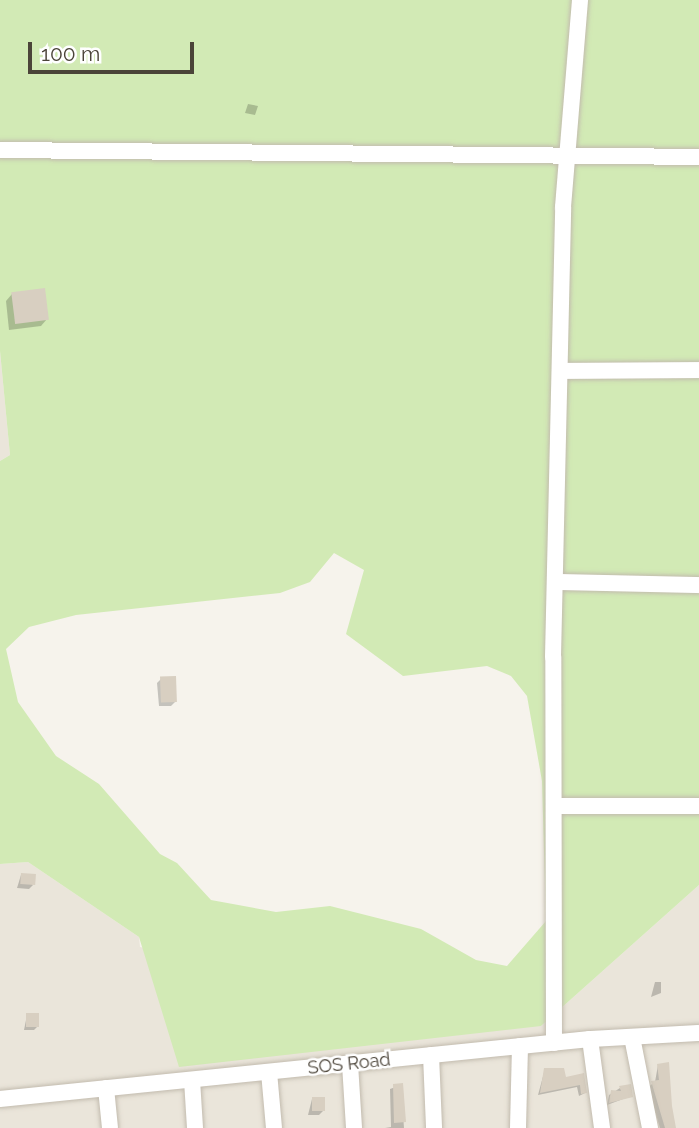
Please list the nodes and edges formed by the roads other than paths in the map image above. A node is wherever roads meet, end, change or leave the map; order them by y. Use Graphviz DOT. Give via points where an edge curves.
graph roads {
  1 [pos="580,0"];
  2 [pos="0,150"];
  3 [pos="568,157"];
  4 [pos="699,157"];
  5 [pos="699,370"];
  6 [pos="560,371"];
  7 [pos="555,582"];
  8 [pos="699,584"];
  9 [pos="554,806"];
  10 [pos="699,806"];
  11 [pos="699,1033"];
  12 [pos="632,1037"];
  13 [pos="590,1039"];
  14 [pos="554,1043"];
  15 [pos="520,1046"];
  16 [pos="431,1055"];
  17 [pos="350,1064"];
  18 [pos="269,1072"];
  19 [pos="192,1080"];
  20 [pos="106,1088"];
  21 [pos="0,1099"];
  22 [pos="110,1128"];
  23 [pos="195,1128"];
  24 [pos="274,1128"];
  25 [pos="354,1128"];
  26 [pos="434,1128"];
  27 [pos="518,1128"];
  28 [pos="602,1128"];
  29 [pos="650,1128"];
  1 -- 3 [label="street"];
  2 -- 3 [label="street"];
  3 -- 4 [label="street"];
  3 -- 6 [label="street"];
  5 -- 6 [label="street"];
  6 -- 7 [label="street"];
  7 -- 8 [label="street"];
  7 -- 9 [label="street"];
  9 -- 10 [label="street"];
  9 -- 14 [label="street"];
  11 -- 12 [label="street, SOS Road"];
  12 -- 13 [label="street, SOS Road"];
  12 -- 29 [label="street"];
  13 -- 14 [label="street, SOS Road"];
  13 -- 28 [label="street"];
  14 -- 15 [label="street, SOS Road"];
  15 -- 16 [label="street, SOS Road"];
  15 -- 27 [label="street"];
  16 -- 17 [label="street, SOS Road"];
  16 -- 26 [label="street"];
  17 -- 18 [label="street, SOS Road"];
  17 -- 25 [label="street"];
  18 -- 19 [label="street, SOS Road"];
  18 -- 24 [label="street"];
  19 -- 20 [label="street, SOS Road"];
  19 -- 23 [label="street"];
  20 -- 21 [label="street, SOS Road"];
  20 -- 22 [label="street"];
}
